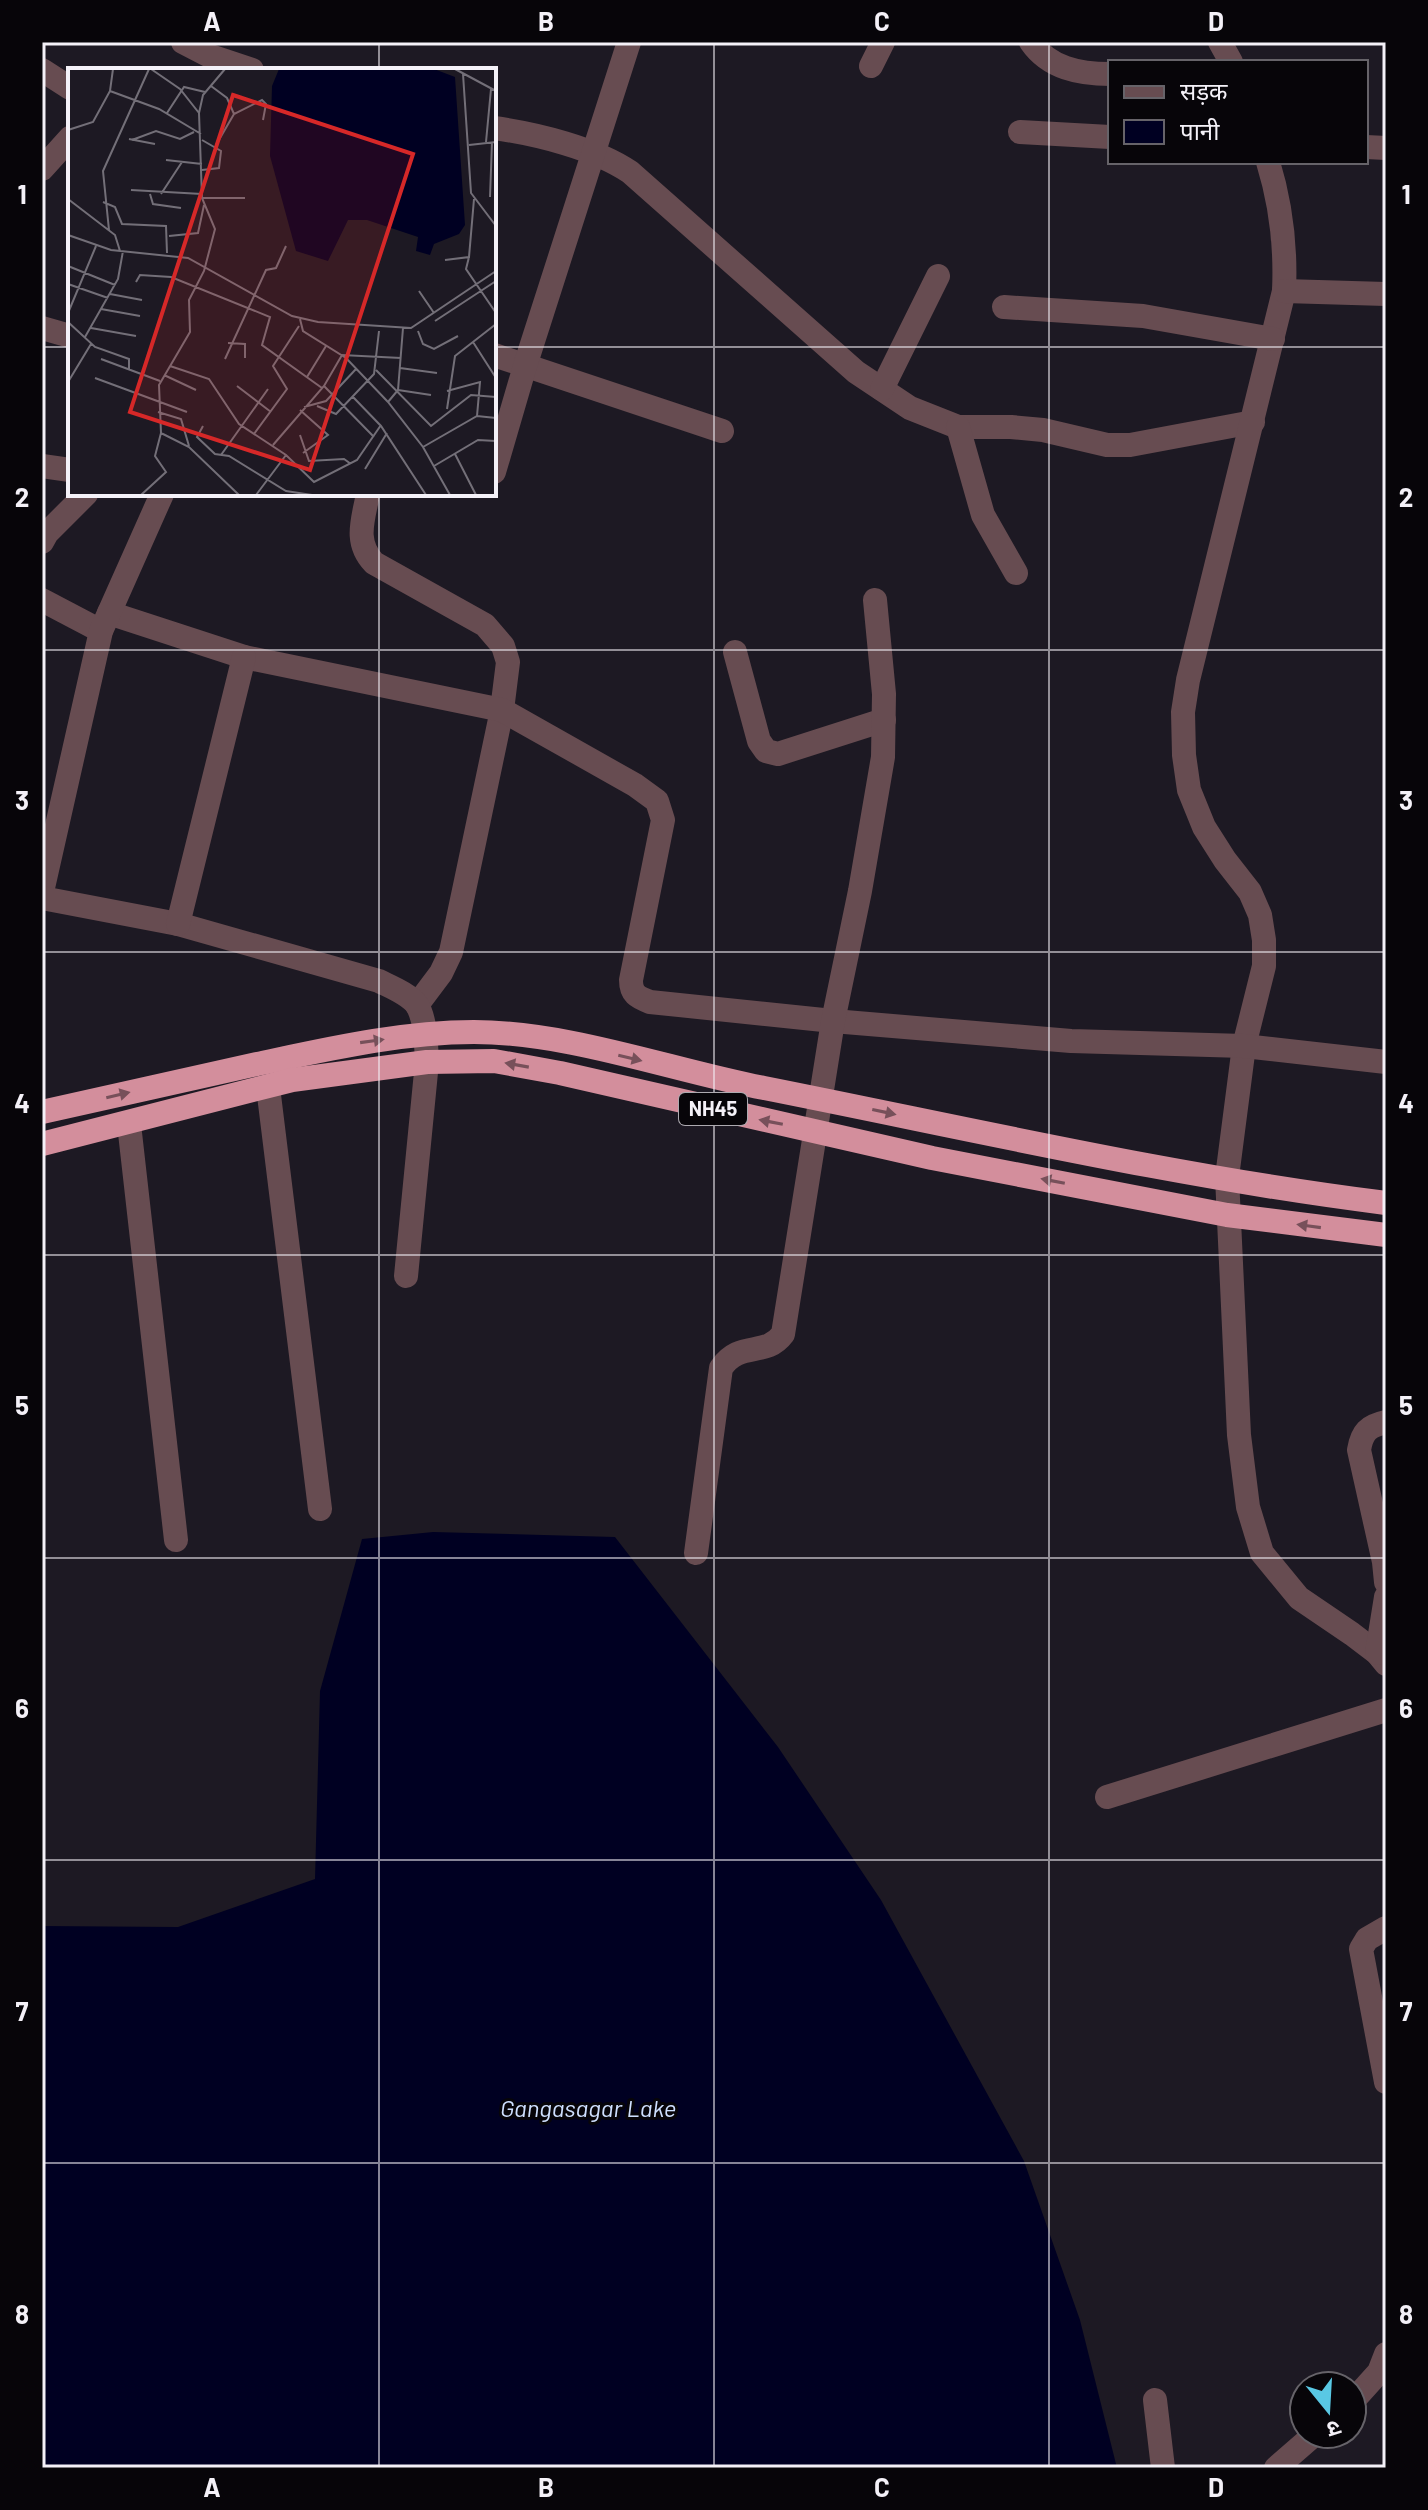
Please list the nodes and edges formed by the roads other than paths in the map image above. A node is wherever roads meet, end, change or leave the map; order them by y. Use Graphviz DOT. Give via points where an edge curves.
graph roads {
  1 [pos="183,42"];
  2 [pos="629,42"];
  3 [pos="883,42"];
  4 [pos="1031,42"];
  5 [pos="1220,42"];
  6 [pos="212,49"];
  7 [pos="1230,60"];
  8 [pos="871,66"];
  9 [pos="248,68"];
  10 [pos="42,70"];
  11 [pos="1108,74"];
  12 [pos="68,87"];
  13 [pos="496,129"];
  14 [pos="1020,132"];
  15 [pos="1108,137"];
  16 [pos="68,140"];
  17 [pos="593,153"];
  18 [pos="1269,164"];
  19 [pos="42,169"];
  20 [pos="938,276"];
  21 [pos="1284,291"];
  22 [pos="1386,294"];
  23 [pos="1004,307"];
  24 [pos="42,328"];
  25 [pos="68,335"];
  26 [pos="1273,339"];
  27 [pos="496,356"];
  28 [pos="525,366"];
  29 [pos="882,389"];
  30 [pos="1253,422"];
  31 [pos="958,427"];
  32 [pos="722,431"];
  33 [pos="496,465"];
  34 [pos="42,466"];
  35 [pos="68,470"];
  36 [pos="84,496"];
  37 [pos="161,496"];
  38 [pos="368,496"];
  39 [pos="42,542"];
  40 [pos="1016,573"];
  41 [pos="42,600"];
  42 [pos="875,600"];
  43 [pos="105,622"];
  44 [pos="735,652"];
  45 [pos="244,657"];
  46 [pos="502,710"];
  47 [pos="884,720"];
  48 [pos="42,895"];
  49 [pos="178,924"];
  50 [pos="417,1005"];
  51 [pos="833,1021"];
  52 [pos="425,1035"];
  53 [pos="1244,1046"];
  54 [pos="427,1062"];
  55 [pos="1386,1062"];
  56 [pos="268,1087"];
  57 [pos="820,1098"];
  58 [pos="42,1112"];
  59 [pos="129,1124"];
  60 [pos="815,1130"];
  61 [pos="42,1144"];
  62 [pos="1227,1177"];
  63 [pos="1386,1203"];
  64 [pos="1227,1215"];
  65 [pos="1386,1235"];
  66 [pos="406,1276"];
  67 [pos="1386,1422"];
  68 [pos="320,1509"];
  69 [pos="176,1540"];
  70 [pos="696,1553"];
  71 [pos="1386,1582"];
  72 [pos="1386,1597"];
  73 [pos="1382,1659"];
  74 [pos="1386,1710"];
  75 [pos="1107,1797"];
  76 [pos="1386,1928"];
  77 [pos="1386,2082"];
  78 [pos="1384,2370"];
  79 [pos="1368,2386"];
  80 [pos="1155,2400"];
  81 [pos="1297,2450"];
  82 [pos="1163,2468"];
  83 [pos="1276,2468"];
  1 -- 6 [label="street"];
  2 -- 17 [label="street"];
  3 -- 8 [label="street"];
  4 -- 11 [label="street" via="1051,63"];
  5 -- 7 [label="street"];
  6 -- 9 [label="street"];
  10 -- 12 [label="street"];
  13 -- 17 [label="street"];
  14 -- 15 [label="street"];
  16 -- 19 [label="street"];
  17 -- 28 [label="street"];
  17 -- 29 [label="street" via="630,172 856,372"];
  18 -- 21 [label="street" via="1283,232"];
  20 -- 29 [label="street"];
  21 -- 22 [label="street"];
  21 -- 26 [label="street"];
  23 -- 26 [label="street" via="1143,316"];
  24 -- 25 [label="street"];
  26 -- 30 [label="street"];
  27 -- 28 [label="street"];
  28 -- 32 [label="street"];
  28 -- 33 [label="street"];
  29 -- 31 [label="street" via="910,408"];
  30 -- 31 [label="street" via="1118,445 1043,430"];
  30 -- 53 [label="street" via="1183,712 1189,790 1204,827 1260,915 1264,966"];
  31 -- 40 [label="street" via="983,515"];
  34 -- 35 [label="street"];
  36 -- 39 [label="street"];
  37 -- 43 [label="street"];
  38 -- 46 [label="street" via="361,539 374,563 485,625 503,646 508,662"];
  41 -- 43 [label="street"];
  42 -- 47 [label="street"];
  43 -- 45 [label="street"];
  43 -- 48 [label="street"];
  44 -- 47 [label="street" via="766,751 778,754"];
  45 -- 46 [label="street"];
  45 -- 49 [label="street"];
  46 -- 50 [label="street" via="451,952"];
  46 -- 51 [label="street" via="635,785 661,809 631,980 637,997"];
  47 -- 51 [label="street" via="883,757"];
  48 -- 49 [label="street"];
  49 -- 50 [label="street" via="379,981"];
  50 -- 52 [label="street"];
  51 -- 53 [label="street" via="1071,1041"];
  51 -- 57 [label="street"];
  52 -- 54 [label="street"];
  52 -- 57 [label="highway, NH45, one-way" via="478,1032 528,1037"];
  58 -- 52 [label="highway, NH45, one-way" via="307,1053"];
  53 -- 55 [label="street"];
  53 -- 62 [label="street"];
  54 -- 56 [label="highway, NH45"];
  60 -- 54 [label="highway, NH45, one-way" via="494,1061"];
  54 -- 66 [label="street"];
  56 -- 59 [label="highway, NH45"];
  56 -- 68 [label="street"];
  57 -- 60 [label="street"];
  57 -- 62 [label="highway, NH45, one-way"];
  59 -- 61 [label="highway, NH45"];
  59 -- 69 [label="street"];
  64 -- 60 [label="highway, NH45, one-way"];
  60 -- 70 [label="street" via="783,1334 777,1342 729,1356 721,1368"];
  62 -- 63 [label="highway, NH45"];
  62 -- 64 [label="street"];
  65 -- 64 [label="highway, NH45, one-way"];
  64 -- 73 [label="street" via="1239,1435 1248,1507 1262,1553 1299,1598"];
  67 -- 71 [label="street" via="1368,1428 1359,1450"];
  72 -- 73 [label="street"];
  74 -- 75 [label="street"];
  76 -- 77 [label="street" via="1361,1949"];
  78 -- 79 [label="street"];
  80 -- 82 [label="street"];
  81 -- 83 [label="street"];
}
